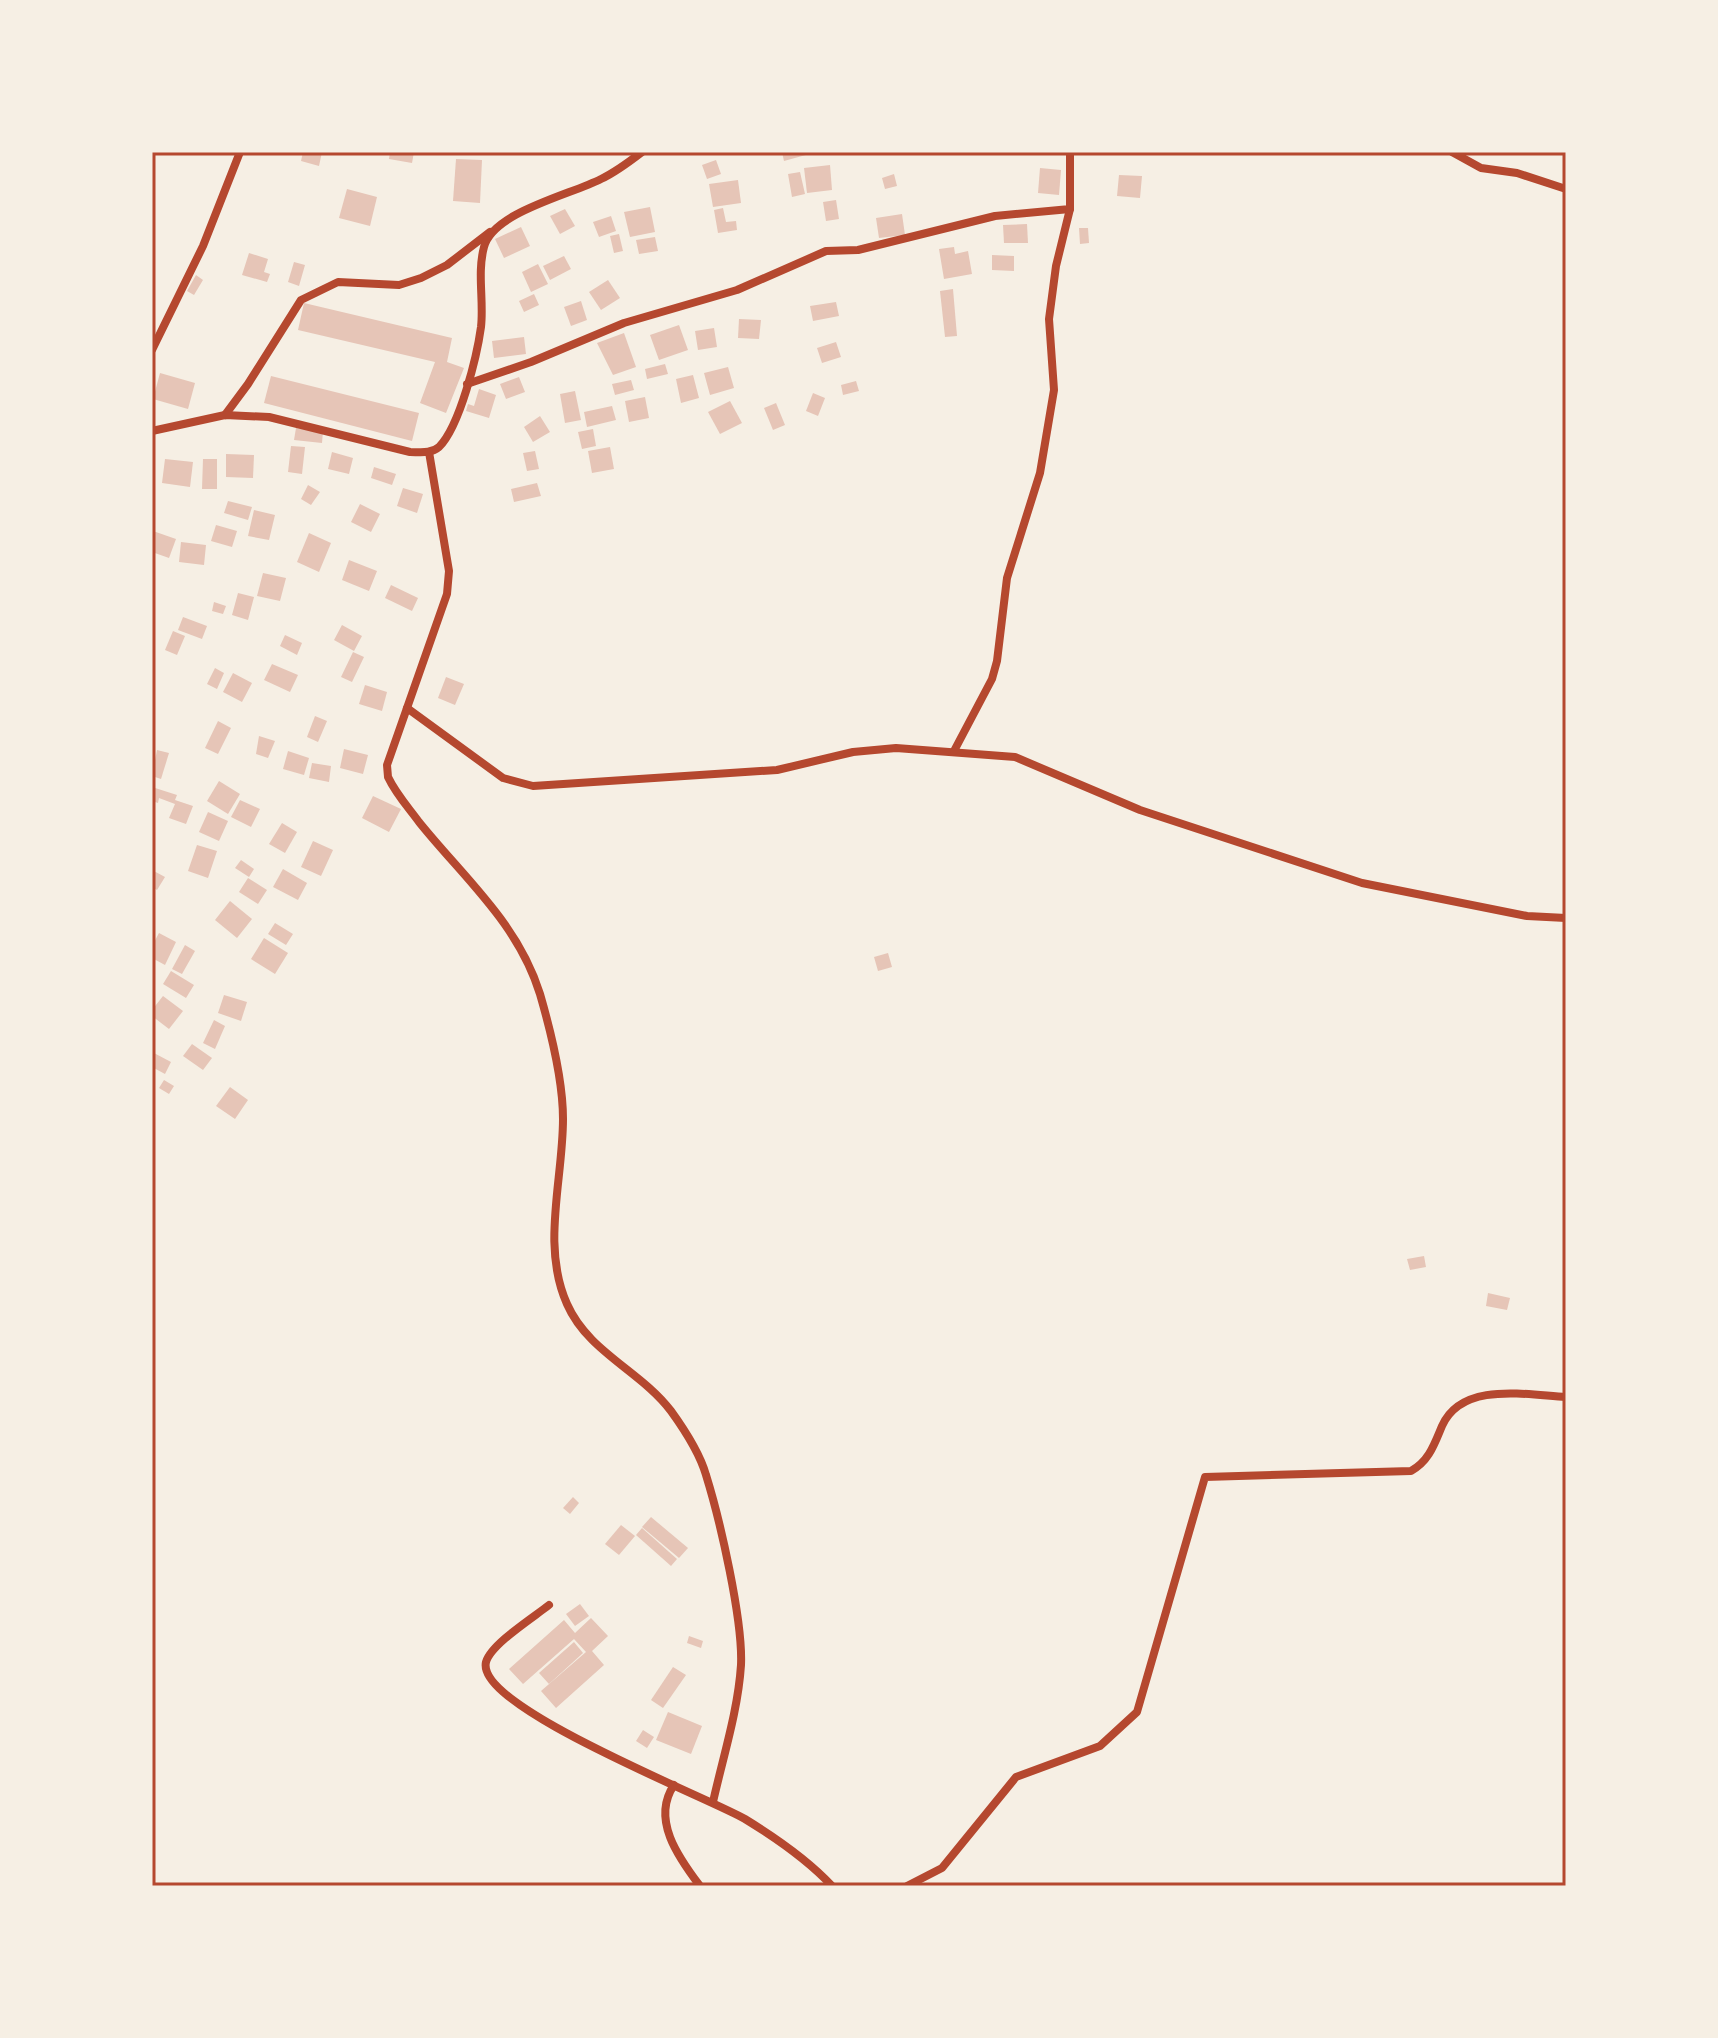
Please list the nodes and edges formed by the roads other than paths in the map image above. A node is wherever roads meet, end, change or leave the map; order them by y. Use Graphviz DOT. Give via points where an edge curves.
graph roads {
  1 [pos="240,152"];
  2 [pos="642,152"];
  3 [pos="1070,152"];
  4 [pos="1452,152"];
  5 [pos="1566,189"];
  6 [pos="1070,209"];
  7 [pos="490,231"];
  8 [pos="152,350"];
  9 [pos="467,384"];
  10 [pos="225,415"];
  11 [pos="152,431"];
  12 [pos="429,452"];
  13 [pos="407,708"];
  14 [pos="954,751"];
  15 [pos="1566,918"];
  16 [pos="1566,1397"];
  17 [pos="549,1605"];
  18 [pos="674,1785"];
  19 [pos="713,1802"];
  20 [pos="700,1886"];
  21 [pos="832,1886"];
  22 [pos="907,1886"];
  1 -- 8 [label="street" via="203,246"];
  2 -- 7 [label="street" via="600,180"];
  3 -- 6 [label="street"];
  4 -- 5 [label="street" via="1481,168"];
  6 -- 9 [label="street" via="995,216 858,250 826,251 737,290 624,323"];
  6 -- 14 [label="street" via="1049,319 1054,390 1040,473 1007,578 992,679"];
  7 -- 9 [label="street" via="483,248 481,326"];
  7 -- 10 [label="street" via="421,278 399,285 338,282 301,300"];
  9 -- 12 [label="street" via="448,432"];
  10 -- 11 [label="street"];
  10 -- 12 [label="street" via="296,422 410,452"];
  12 -- 13 [label="street" via="449,571 447,594"];
  13 -- 14 [label="street" via="503,778 533,786 777,770 896,748"];
  13 -- 19 [label="street" via="387,765 393,788 515,936 539,991 563,1114 554,1254 567,1306 602,1350 664,1403 706,1473 741,1664"];
  14 -- 15 [label="street" via="1015,757 1140,810 1362,883 1527,916"];
  16 -- 22 [label="street" via="1497,1393 1459,1405 1445,1420 1427,1460 1411,1471 1205,1477 1137,1712 1100,1746 1016,1777 942,1868"];
  17 -- 18 [label="street" via="495,1648 486,1662 488,1678 522,1708"];
  18 -- 19 [label="street"];
  18 -- 20 [label="street" via="666,1796 664,1817 673,1844"];
  19 -- 21 [label="street" via="781,1842"];
}
